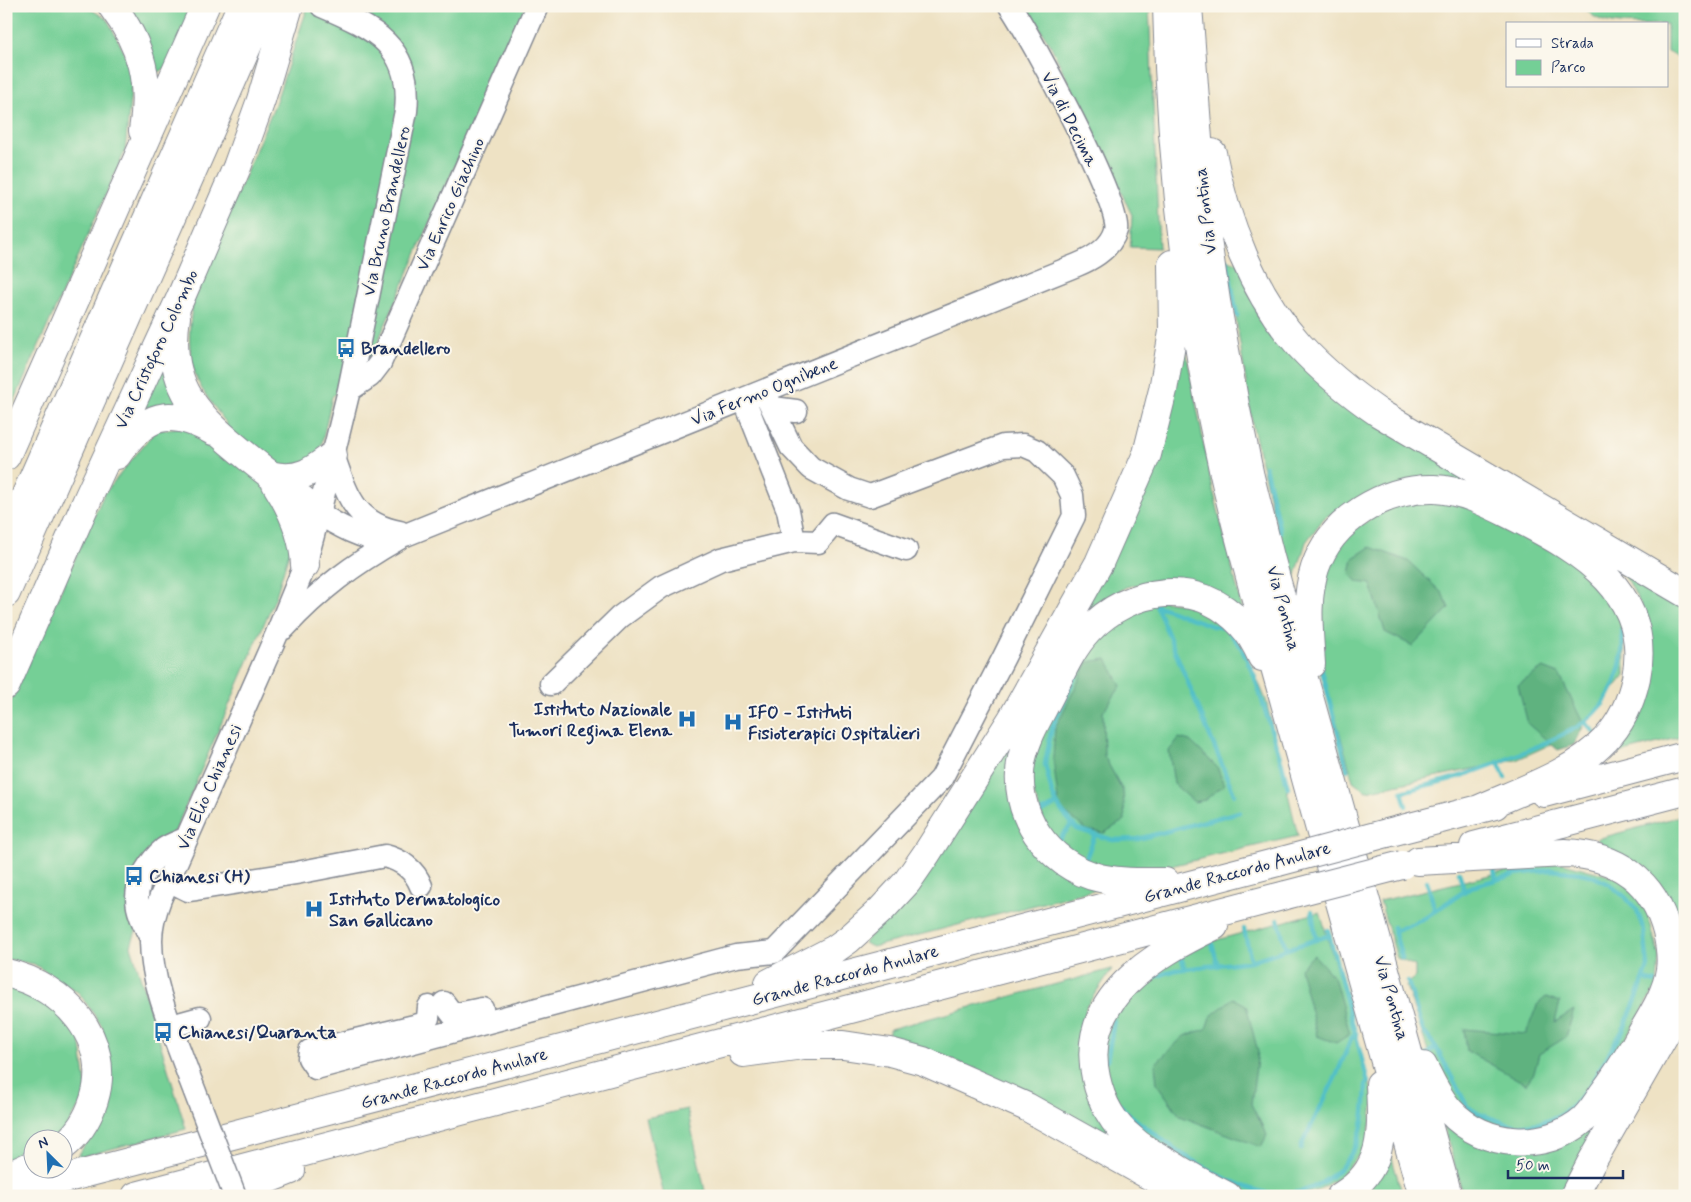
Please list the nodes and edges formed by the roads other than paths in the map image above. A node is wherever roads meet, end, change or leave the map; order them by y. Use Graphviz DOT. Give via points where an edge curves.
graph roads {
  1 [pos="112,6"];
  2 [pos="205,6"];
  3 [pos="241,6"];
  4 [pos="265,6"];
  5 [pos="289,6"];
  6 [pos="322,6"];
  7 [pos="537,6"];
  8 [pos="1010,6"];
  9 [pos="1167,6"];
  10 [pos="1188,6"];
  11 [pos="1192,60"];
  12 [pos="1175,153"];
  13 [pos="139,154"];
  14 [pos="1113,236"];
  15 [pos="180,298"];
  16 [pos="349,390"];
  17 [pos="744,399"];
  18 [pos="768,399"];
  19 [pos="796,412"];
  20 [pos="217,433"];
  21 [pos="6,456"];
  22 [pos="333,456"];
  23 [pos="270,475"];
  24 [pos="89,496"];
  25 [pos="319,512"];
  26 [pos="408,534"];
  27 [pos="6,540"];
  28 [pos="794,541"];
  29 [pos="906,550"];
  30 [pos="304,565"];
  31 [pos="6,593"];
  32 [pos="1685,593"];
  33 [pos="276,636"];
  34 [pos="552,684"];
  35 [pos="6,685"];
  36 [pos="1304,726"];
  37 [pos="1685,756"];
  38 [pos="1685,791"];
  39 [pos="1477,810"];
  40 [pos="185,839"];
  41 [pos="1410,863"];
  42 [pos="1238,872"];
  43 [pos="168,880"];
  44 [pos="421,886"];
  45 [pos="1276,898"];
  46 [pos="151,938"];
  47 [pos="736,956"];
  48 [pos="6,973"];
  49 [pos="1685,999"];
  50 [pos="718,1009"];
  51 [pos="1397,1015"];
  52 [pos="200,1018"];
  53 [pos="171,1026"];
  54 [pos="1377,1035"];
  55 [pos="610,1072"];
  56 [pos="385,1130"];
  57 [pos="72,1138"];
  58 [pos="22,1170"];
  59 [pos="6,1177"];
  60 [pos="6,1194"];
  61 [pos="136,1196"];
  62 [pos="225,1196"];
  63 [pos="235,1196"];
  64 [pos="1186,1196"];
  65 [pos="1227,1196"];
  66 [pos="1341,1196"];
  67 [pos="1423,1196"];
  68 [pos="1448,1196"];
  69 [pos="1574,1196"];
  1 -- 13 [label="main road" via="134,40 143,68 146,114"];
  2 -- 13 [label="main road"];
  3 -- 27 [label="main road"];
  4 -- 31 [label="main road, Via Cristoforo Colombo"];
  5 -- 15 [label="main road, Via Cristoforo Colombo" via="245,148"];
  6 -- 16 [label="street, Via Bruno Brandellero" via="385,40 402,66 408,89 404,125"];
  7 -- 16 [label="street, Via Enrico Giachino" via="380,363 370,376"];
  8 -- 14 [label="street, Via di Decima" via="1079,132 1114,209 1117,223"];
  9 -- 12 [label="main road, Via Pontina"];
  10 -- 11 [label="main road, Via Pontina"];
  11 -- 32 [label="main road" via="1221,192 1237,240 1260,288 1299,345 1378,414"];
  11 -- 36 [label="main road, Via Pontina" via="1204,219 1233,396"];
  12 -- 36 [label="main road, Via Pontina" via="1186,265 1225,479 1249,573"];
  12 -- 50 [label="main road" via="1170,191 1173,332 1163,390 1147,454 1099,563 1012,719 907,882 849,939 825,956"];
  13 -- 21 [label="main road"];
  14 -- 18 [label="street, Via Fermo Ognibene" via="1090,260"];
  15 -- 20 [label="main road" via="174,340 176,366 188,397"];
  15 -- 24 [label="main road, Via Cristoforo Colombo"];
  16 -- 22 [label="street, Via Bruno Brandellero"];
  17 -- 18 [label="street, Via Fermo Ognibene"];
  17 -- 26 [label="street, Via Fermo Ognibene"];
  17 -- 28 [label="street" via="788,510"];
  18 -- 19 [label="street"];
  18 -- 47 [label="street" via="791,448 811,468 849,489 870,496 1003,446 1023,444 1037,451 1063,476 1072,495 1074,516 941,779 774,952"];
  20 -- 23 [label="main road"];
  20 -- 24 [label="main road" via="184,418 168,417 149,422 130,438"];
  22 -- 23 [label="main road" via="299,477"];
  22 -- 25 [label="street, Via Bruno Brandellero"];
  22 -- 26 [label="street" via="347,492 360,513 384,528"];
  23 -- 25 [label="main road"];
  23 -- 30 [label="main road" via="296,522 303,544"];
  24 -- 35 [label="main road, Via Cristoforo Colombo"];
  25 -- 26 [label="street" via="333,522 373,538 386,540"];
  25 -- 30 [label="street, Via Bruno Brandellero"];
  26 -- 33 [label="street" via="343,573"];
  28 -- 29 [label="street" via="818,542 833,524"];
  28 -- 34 [label="street" via="720,559 661,587 620,617"];
  30 -- 33 [label="street, Via Elio Chianesi"];
  33 -- 40 [label="street, Via Elio Chianesi"];
  36 -- 39 [label="main road" via="1311,584 1325,545 1355,514 1407,492 1434,489 1465,494 1484,502 1530,525 1600,570 1619,591 1636,627 1638,668 1622,719 1599,746 1559,773"];
  36 -- 42 [label="main road" via="1241,624 1202,597 1176,593 1150,594 1134,600 1108,613 1088,631 1071,653 1030,731 1021,760 1023,801 1036,833 1060,859 1089,875 1124,881 1166,882"];
  36 -- 51 [label="main road, Via Pontina"];
  36 -- 54 [label="main road, Via Pontina"];
  37 -- 39 [label="main road, Grande Raccordo Anulare"];
  38 -- 41 [label="main road, Grande Raccordo Anulare"];
  39 -- 42 [label="main road, Grande Raccordo Anulare, bridge"];
  40 -- 43 [label="street, Via Elio Chianesi"];
  40 -- 46 [label="street" via="164,850 148,867 139,887 138,907"];
  41 -- 45 [label="main road, Grande Raccordo Anulare, bridge"];
  41 -- 51 [label="main road" via="1566,853 1608,861 1630,873 1654,901 1670,943 1670,970 1655,1010 1591,1111 1569,1129 1534,1140 1499,1140 1478,1131 1451,1112 1438,1094"];
  42 -- 50 [label="main road, Grande Raccordo Anulare"];
  43 -- 44 [label="street" via="188,890 385,856 398,860 417,876"];
  43 -- 46 [label="street, Via Elio Chianesi" via="156,909"];
  45 -- 55 [label="main road, Grande Raccordo Anulare"];
  45 -- 65 [label="main road" via="1184,940 1148,963 1112,998 1100,1019 1095,1041 1097,1082 1103,1101 1116,1122 1142,1147"];
  46 -- 53 [label="street, Via Elio Chianesi" via="152,958"];
  47 -- 47 [label="street" via="732,952 621,981 597,980 462,1014 453,1015 436,1005 423,1024 310,1052 309,1058 316,1068"];
  48 -- 57 [label="main road" via="30,981 58,997 88,1030 96,1051 98,1082 90,1114"];
  49 -- 69 [label="main road"];
  50 -- 60 [label="main road, Grande Raccordo Anulare"];
  51 -- 68 [label="main road, Via Pontina"];
  52 -- 53 [label="street"];
  53 -- 63 [label="street, Via Elio Chianesi, bridge"];
  54 -- 66 [label="main road" via="1381,1115 1378,1150 1365,1177"];
  54 -- 67 [label="main road, Via Pontina"];
  55 -- 56 [label="main road, Grande Raccordo Anulare"];
  55 -- 64 [label="main road" via="810,1044 890,1052 948,1071 1026,1107"];
  56 -- 61 [label="main road, Grande Raccordo Anulare"];
  56 -- 62 [label="main road"];
  58 -- 59 [label="main road"];
}
